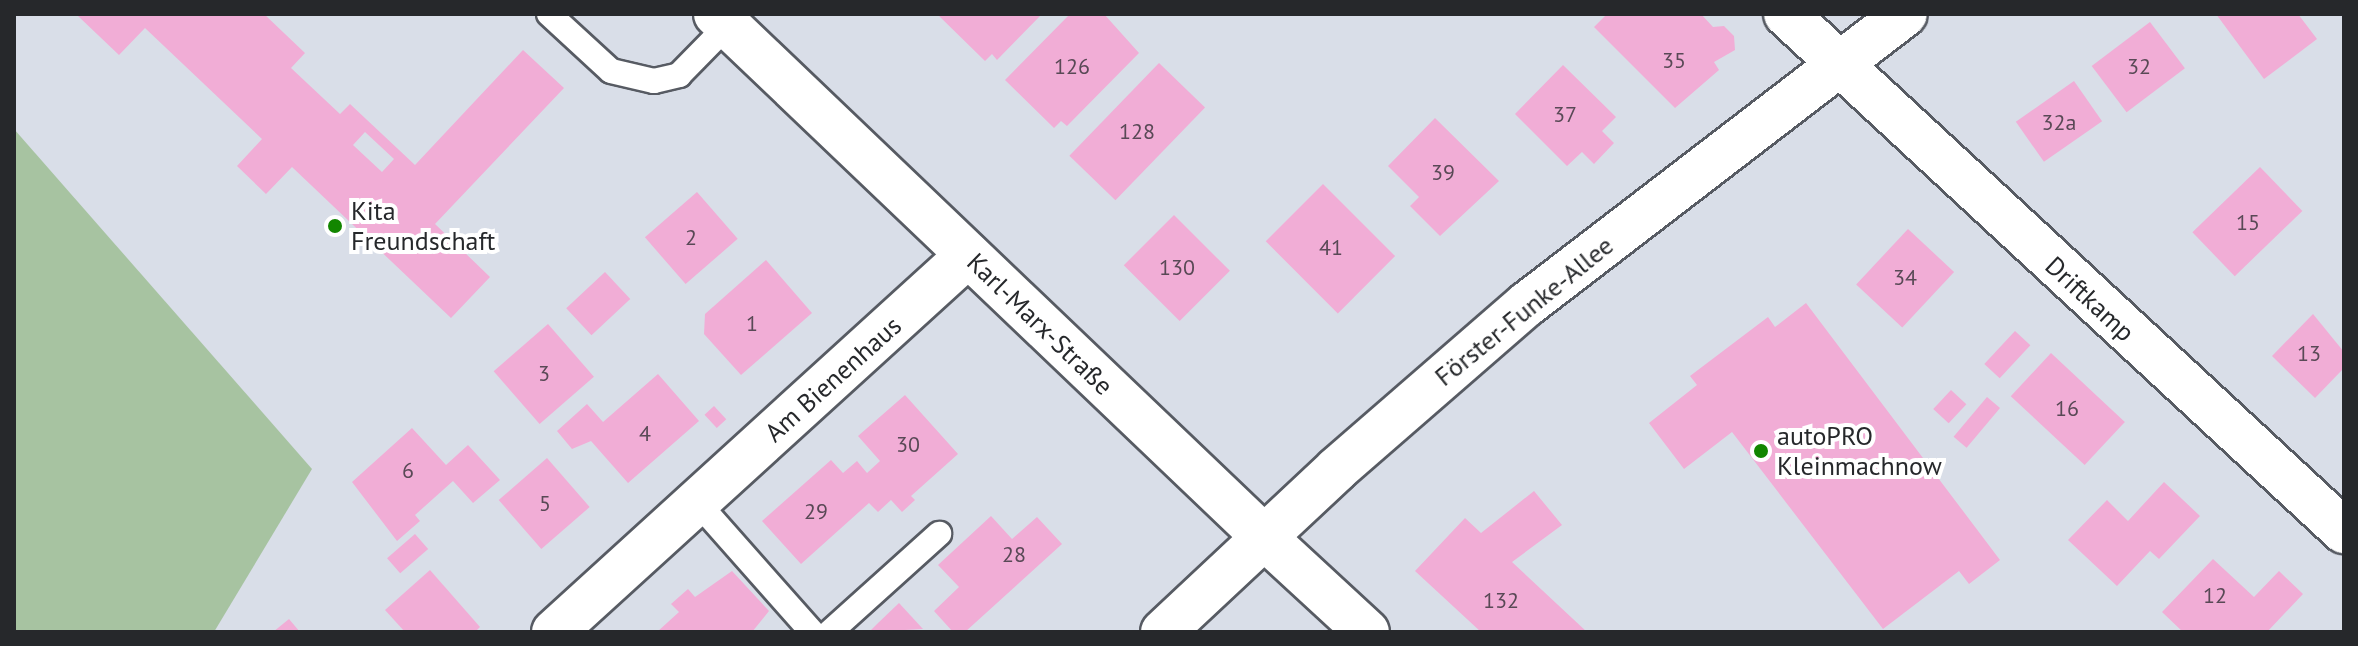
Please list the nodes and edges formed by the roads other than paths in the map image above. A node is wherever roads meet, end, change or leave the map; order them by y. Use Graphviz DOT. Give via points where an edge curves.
graph roads {
  1 [pos="549,14"];
  2 [pos="1786,14"];
  3 [pos="1905,14"];
  4 [pos="722,20"];
  5 [pos="1838,65"];
  6 [pos="968,255"];
  7 [pos="697,502"];
  8 [pos="2344,531"];
  9 [pos="939,534"];
  10 [pos="1264,537"];
  11 [pos="554,632"];
  12 [pos="812,632"];
  13 [pos="830,632"];
  14 [pos="1163,632"];
  15 [pos="1367,632"];
  1 -- 4 [label="lane" via="611,71 654,81 679,75"];
  2 -- 5 [label="street, Driftkamp"];
  3 -- 5 [label="street, Förster-Funke-Allee"];
  4 -- 6 [label="street, Karl-Marx-Straße"];
  5 -- 8 [label="street, Driftkamp"];
  5 -- 10 [label="street, Förster-Funke-Allee" via="1527,304"];
  6 -- 7 [label="street, Am Bienenhaus"];
  6 -- 10 [label="street, Karl-Marx-Straße"];
  7 -- 11 [label="street, Am Bienenhaus"];
  7 -- 12 [label="lane"];
  9 -- 13 [label="lane"];
  10 -- 14 [label="street, Förster-Funke-Allee"];
  10 -- 15 [label="street, Karl-Marx-Straße"];
}
